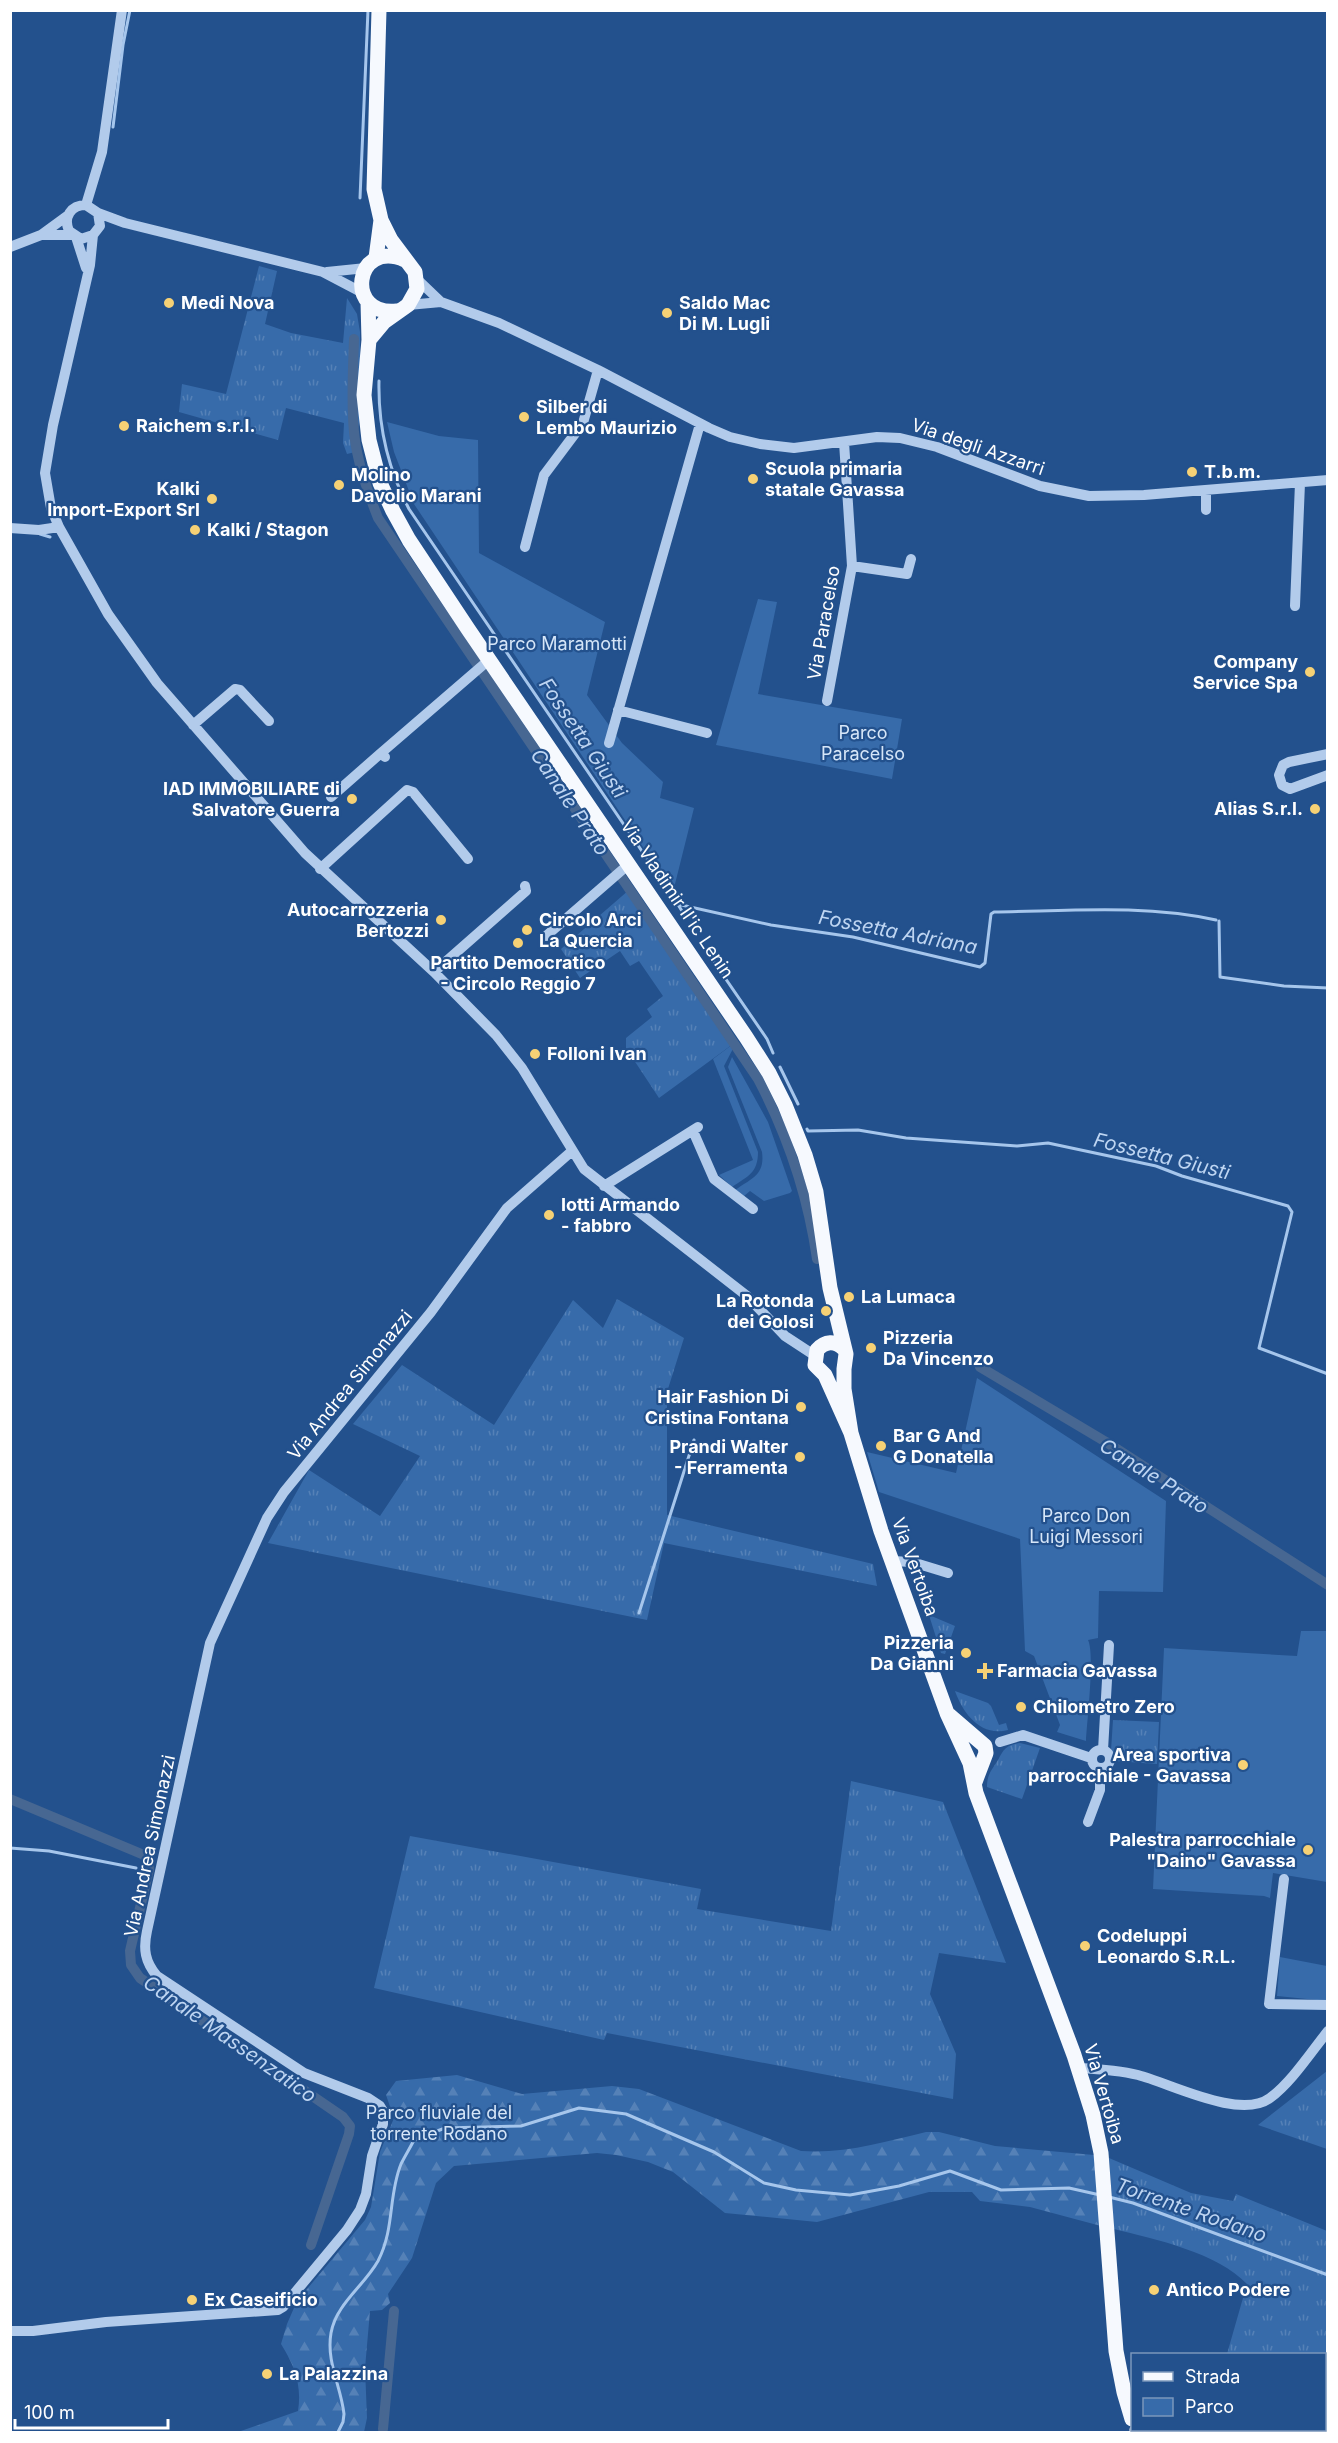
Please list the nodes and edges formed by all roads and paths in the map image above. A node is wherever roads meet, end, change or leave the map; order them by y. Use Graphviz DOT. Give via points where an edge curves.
graph roads {
  1 [pos="122,10"];
  2 [pos="379,10"];
  3 [pos="86,205"];
  4 [pos="98,213"];
  5 [pos="67,216"];
  6 [pos="381,219"];
  7 [pos="125,223"];
  8 [pos="96,233"];
  9 [pos="41,235"];
  10 [pos="74,236"];
  11 [pos="10,247"];
  12 [pos="405,260"];
  13 [pos="371,263"];
  14 [pos="323,272"];
  15 [pos="87,277"];
  16 [pos="417,279"];
  17 [pos="365,297"];
  18 [pos="441,302"];
  19 [pos="402,308"];
  20 [pos="369,340"];
  21 [pos="598,370"];
  22 [pos="700,424"];
  23 [pos="844,442"];
  24 [pos="1328,480"];
  25 [pos="1300,483"];
  26 [pos="1206,491"];
  27 [pos="1206,510"];
  28 [pos="59,527"];
  29 [pos="10,528"];
  30 [pos="525,547"];
  31 [pos="912,559"];
  32 [pos="852,566"];
  33 [pos="1295,606"];
  34 [pos="483,665"];
  35 [pos="827,700"];
  36 [pos="618,710"];
  37 [pos="268,721"];
  38 [pos="193,725"];
  39 [pos="707,733"];
  40 [pos="609,742"];
  41 [pos="1328,753"];
  42 [pos="1328,775"];
  43 [pos="331,797"];
  44 [pos="468,859"];
  45 [pos="625,868"];
  46 [pos="320,869"];
  47 [pos="525,886"];
  48 [pos="546,936"];
  49 [pos="434,972"];
  50 [pos="572,1151"];
  51 [pos="604,1186"];
  52 [pos="753,1209"];
  53 [pos="834,1307"];
  54 [pos="825,1343"];
  55 [pos="844,1349"];
  56 [pos="814,1355"];
  57 [pos="844,1369"];
  58 [pos="825,1375"];
  59 [pos="851,1433"];
  60 [pos="892,1562"];
  61 [pos="948,1573"];
  62 [pos="1109,1645"];
  63 [pos="977,1750"];
  64 [pos="1103,1750"];
  65 [pos="1091,1758"];
  66 [pos="1100,1769"];
  67 [pos="1088,1822"];
  68 [pos="1284,1879"];
  69 [pos="1328,2005"];
  70 [pos="1328,2031"];
  71 [pos="1079,2068"];
  72 [pos="10,2331"];
  73 [pos="1131,2416"];
  1 -- 3 [label="street" via="102,152"];
  2 -- 6 [label="main road, Via Vladimir Il'ic Lenin" via="373,173"];
  3 -- 4 [label="street"];
  3 -- 5 [label="street" via="75,207"];
  4 -- 7 [label="street"];
  4 -- 8 [label="street"];
  5 -- 9 [label="street"];
  5 -- 10 [label="street" via="67,226"];
  6 -- 12 [label="main road, Via Vladimir Il'ic Lenin"];
  6 -- 13 [label="main road, Via Vladimir Il'ic Lenin"];
  7 -- 8 [label="street"];
  7 -- 14 [label="street"];
  8 -- 10 [label="street" via="85,238"];
  8 -- 15 [label="street"];
  9 -- 10 [label="street"];
  9 -- 11 [label="street"];
  10 -- 15 [label="street"];
  12 -- 13 [label="main road" via="386,255"];
  12 -- 16 [label="main road, Via Vladimir Il'ic Lenin"];
  13 -- 14 [label="street"];
  13 -- 17 [label="main road, Via Vladimir Il'ic Lenin" via="362,276"];
  14 -- 17 [label="street"];
  15 -- 28 [label="street" via="46,464 48,496"];
  16 -- 18 [label="street, Via degli Azzarri"];
  16 -- 19 [label="main road" via="417,289"];
  17 -- 19 [label="main road" via="381,310"];
  17 -- 20 [label="main road, Via Vladimir Il'ic Lenin"];
  18 -- 19 [label="street, Via degli Azzarri"];
  18 -- 21 [label="street, Via degli Azzarri" via="499,323"];
  19 -- 20 [label="main road"];
  20 -- 34 [label="main road, Via Vladimir Il'ic Lenin" via="364,395 369,440 380,483"];
  21 -- 22 [label="street, Via degli Azzarri"];
  21 -- 30 [label="street" via="582,423 544,475"];
  22 -- 23 [label="street, Via degli Azzarri" via="730,437 777,447"];
  22 -- 36 [label="street"];
  23 -- 26 [label="street, Via degli Azzarri" via="888,437 912,440 1073,494"];
  23 -- 32 [label="street, Via Paracelso"];
  24 -- 25 [label="street, Via degli Azzarri"];
  25 -- 26 [label="street, Via degli Azzarri"];
  25 -- 33 [label="street"];
  26 -- 27 [label="street"];
  28 -- 29 [label="street"];
  28 -- 38 [label="street" via="125,641"];
  31 -- 32 [label="street" via="907,574"];
  32 -- 35 [label="street, Via Paracelso"];
  34 -- 43 [label="street"];
  34 -- 45 [label="main road, Via Vladimir Il'ic Lenin"];
  36 -- 39 [label="street"];
  36 -- 40 [label="street"];
  37 -- 38 [label="street" via="235,689"];
  38 -- 46 [label="street"];
  41 -- 42 [label="street" via="1288,762 1279,775 1282,785 1290,789"];
  44 -- 46 [label="street" via="409,790"];
  45 -- 48 [label="street"];
  45 -- 53 [label="main road, Via Vladimir Il'ic Lenin" via="746,1037 778,1089 816,1192"];
  46 -- 49 [label="street"];
  47 -- 49 [label="street" via="526,891"];
  49 -- 50 [label="street" via="496,1035 522,1068"];
  50 -- 51 [label="street" via="584,1169"];
  50 -- 72 [label="street, Via Andrea Simonazzi" via="507,1208 431,1312 267,1518 210,1643 145,1941 147,1962 157,1976 304,2073 380,2106 383,2124 360,2210 278,2310"];
  51 -- 52 [label="street" via="696,1129 716,1182"];
  51 -- 56 [label="street" via="747,1296 785,1336"];
  53 -- 54 [label="main road, Via Vladimir Il'ic Lenin"];
  53 -- 55 [label="main road, Via Vladimir Il'ic Lenin"];
  54 -- 55 [label="main road" via="836,1343"];
  54 -- 56 [label="main road, Via Vladimir Il'ic Lenin"];
  55 -- 57 [label="main road, Via Vladimir Il'ic Lenin"];
  56 -- 58 [label="main road" via="817,1369"];
  57 -- 58 [label="main road" via="835,1375"];
  57 -- 59 [label="main road, Via Vladimir Il'ic Lenin"];
  58 -- 59 [label="main road"];
  59 -- 60 [label="main road, Via Vertoiba"];
  60 -- 61 [label="street" via="912,1562"];
  60 -- 63 [label="main road, Via Vertoiba" via="947,1713"];
  62 -- 64 [label="street"];
  63 -- 65 [label="street" via="1023,1735"];
  63 -- 71 [label="main road, Via Vertoiba" via="976,1793"];
  64 -- 65 [label="street"];
  64 -- 66 [label="street" via="1110,1759"];
  65 -- 66 [label="street"];
  66 -- 67 [label="street" via="1100,1790"];
  68 -- 69 [label="street" via="1269,2004"];
  70 -- 71 [label="street" via="1281,2088 1253,2106 1224,2102 1118,2070"];
  71 -- 73 [label="main road, Via Vertoiba" via="1101,2152 1116,2351"];
}
